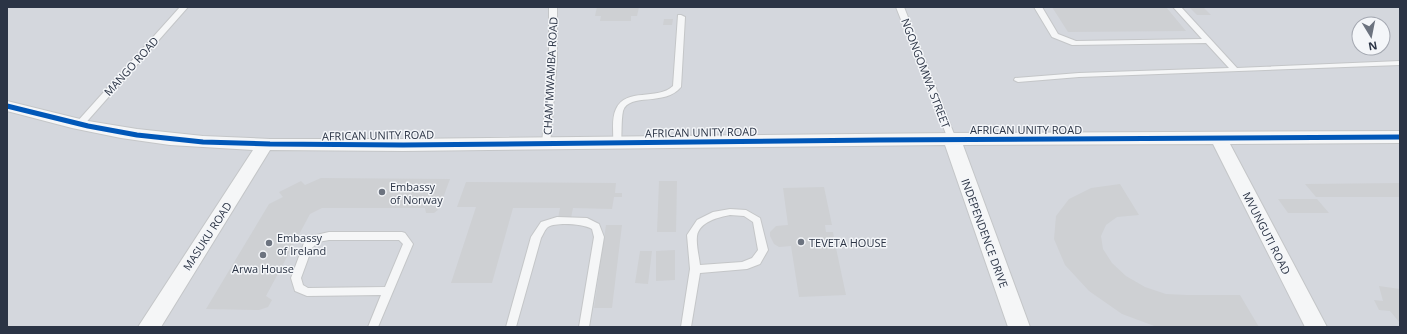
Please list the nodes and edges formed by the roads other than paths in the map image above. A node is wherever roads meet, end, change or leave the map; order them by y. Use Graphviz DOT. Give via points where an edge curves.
graph roads {
  1 [pos="184,7"];
  2 [pos="554,7"];
  3 [pos="900,7"];
  4 [pos="1038,7"];
  5 [pos="1177,7"];
  6 [pos="681,17"];
  7 [pos="1208,41"];
  8 [pos="1400,63"];
  9 [pos="1235,70"];
  10 [pos="1018,80"];
  11 [pos="7,106"];
  12 [pos="79,125"];
  13 [pos="1400,137"];
  14 [pos="952,139"];
  15 [pos="1219,139"];
  16 [pos="618,143"];
  17 [pos="546,144"];
  18 [pos="265,145"];
  19 [pos="695,269"];
  20 [pos="389,291"];
  21 [pos="149,327"];
  22 [pos="373,327"];
  23 [pos="511,327"];
  24 [pos="584,327"];
  25 [pos="686,327"];
  26 [pos="1019,327"];
  27 [pos="1316,327"];
  1 -- 12 [label="lane, MANGO ROAD"];
  2 -- 17 [label="lane, CHAM'MWAMBA ROAD" via="553,59"];
  3 -- 14 [label="lane, NGONGOMWA STREET"];
  4 -- 7 [label="lane" via="1055,35 1075,43"];
  5 -- 7 [label="lane"];
  6 -- 16 [label="lane" via="677,87 673,93 666,96 643,97 624,103 619,110"];
  7 -- 9 [label="lane"];
  8 -- 9 [label="lane"];
  9 -- 10 [label="lane" via="1079,75"];
  11 -- 12 [label="street, AFRICAN UNITY ROAD"];
  12 -- 18 [label="street, AFRICAN UNITY ROAD" via="197,142"];
  13 -- 15 [label="street, AFRICAN UNITY ROAD"];
  14 -- 15 [label="street, AFRICAN UNITY ROAD"];
  14 -- 16 [label="street, AFRICAN UNITY ROAD"];
  14 -- 26 [label="street, INDEPENDENCE DRIVE"];
  15 -- 27 [label="street, MVUNGUTI ROAD"];
  16 -- 17 [label="street, AFRICAN UNITY ROAD"];
  17 -- 18 [label="street, AFRICAN UNITY ROAD"];
  18 -- 21 [label="street, MASUKU ROAD"];
  19 -- 19 [label="lane" via="692,235 700,223 716,214 730,212 746,213 757,220 763,250 756,261 743,266"];
  19 -- 25 [label="lane"];
  20 -- 20 [label="lane" via="408,244 402,236 330,236 315,239 308,246 296,278 299,288 307,292"];
  20 -- 22 [label="lane"];
  23 -- 24 [label="lane" via="536,237 544,225 556,221 587,222 596,227 599,237"];
}
